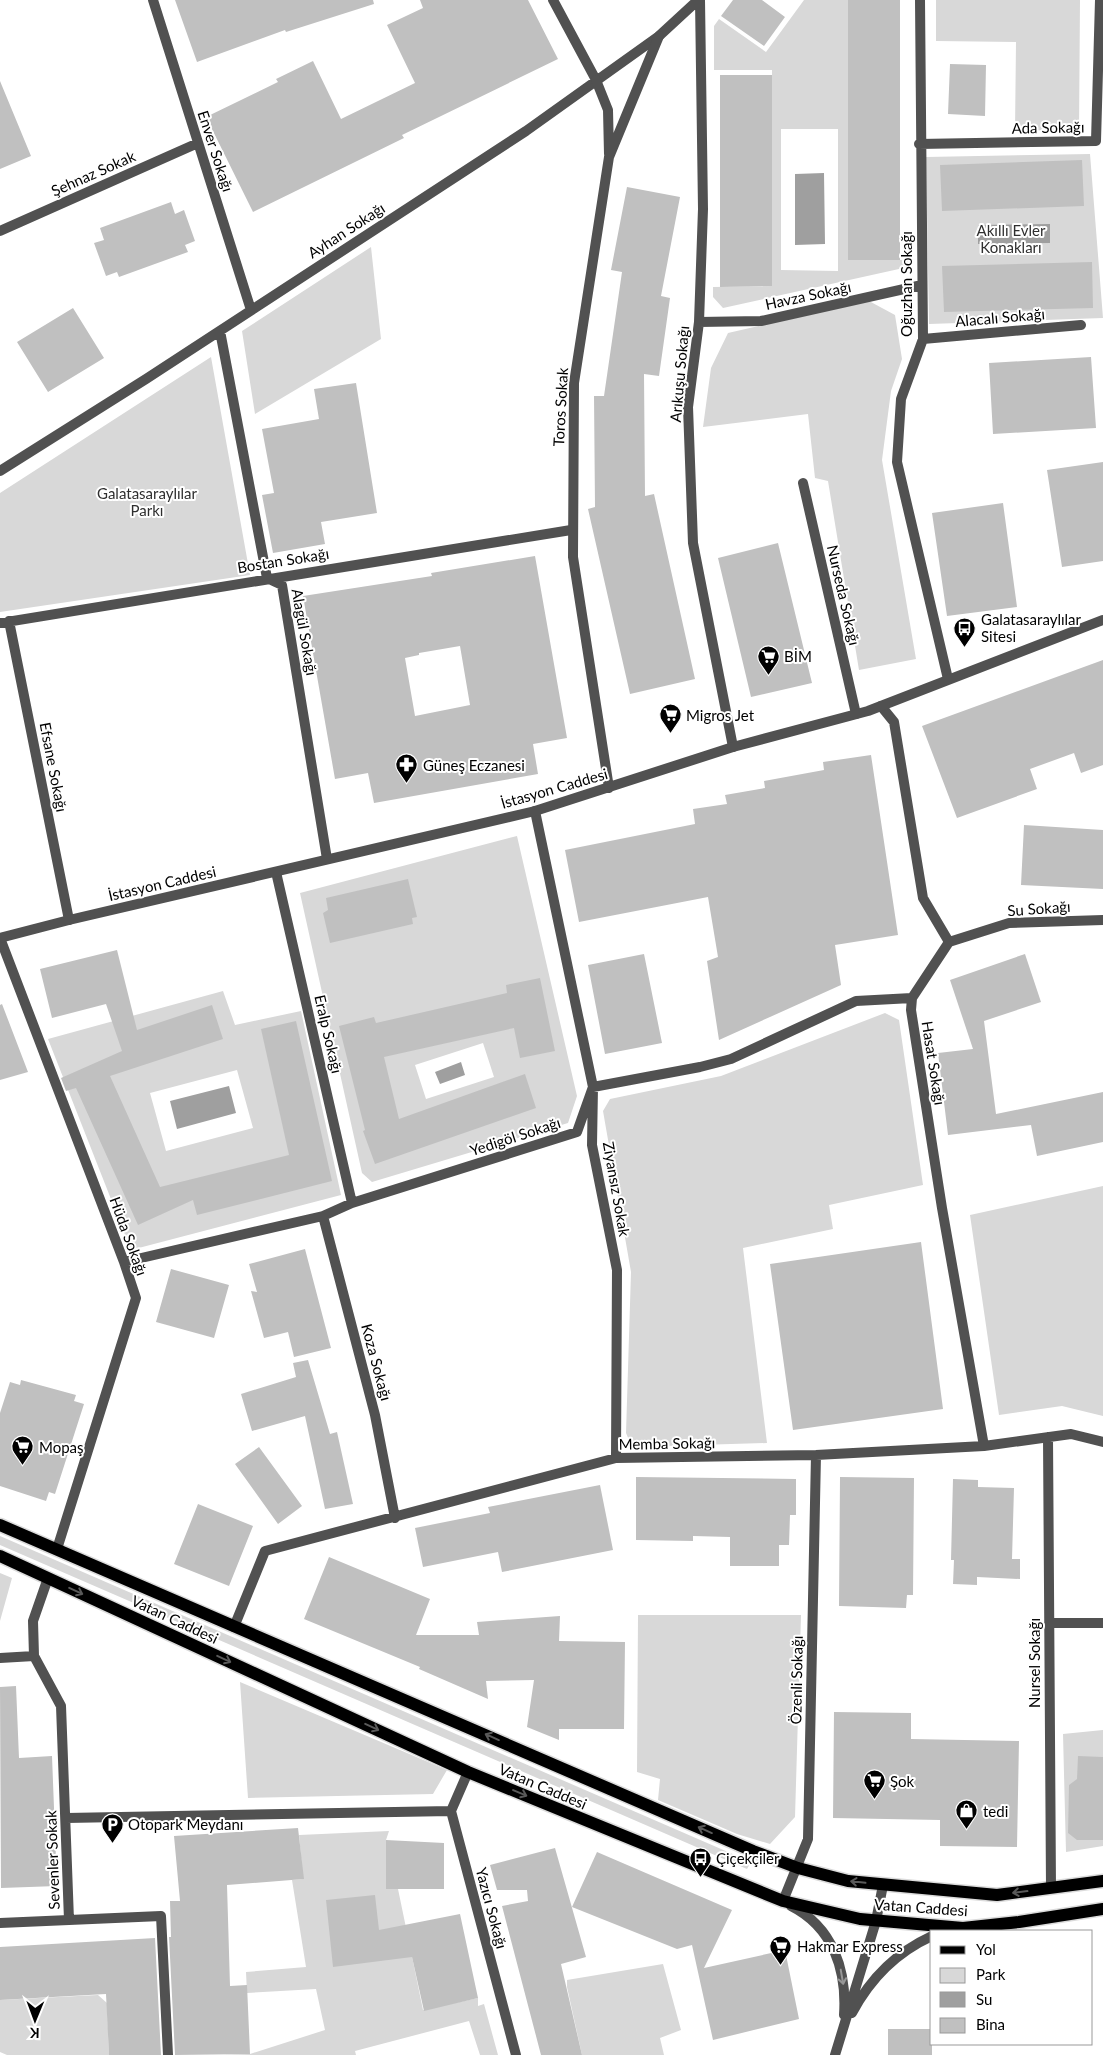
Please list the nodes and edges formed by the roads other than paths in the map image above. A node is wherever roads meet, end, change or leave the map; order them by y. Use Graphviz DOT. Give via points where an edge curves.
graph roads {
  1 [pos="153,0"];
  2 [pos="552,0"];
  3 [pos="699,0"];
  4 [pos="920,0"];
  5 [pos="1100,0"];
  6 [pos="659,36"];
  7 [pos="596,80"];
  8 [pos="198,143"];
  9 [pos="920,144"];
  10 [pos="609,157"];
  11 [pos="0,231"];
  12 [pos="922,285"];
  13 [pos="251,310"];
  14 [pos="699,322"];
  15 [pos="1081,325"];
  16 [pos="220,331"];
  17 [pos="922,339"];
  18 [pos="0,470"];
  19 [pos="803,483"];
  20 [pos="571,530"];
  21 [pos="267,578"];
  22 [pos="1103,620"];
  23 [pos="5,622"];
  24 [pos="948,679"];
  25 [pos="881,706"];
  26 [pos="856,714"];
  27 [pos="733,747"];
  28 [pos="609,788"];
  29 [pos="535,811"];
  30 [pos="327,859"];
  31 [pos="276,872"];
  32 [pos="69,920"];
  33 [pos="1103,920"];
  34 [pos="0,938"];
  35 [pos="949,942"];
  36 [pos="912,998"];
  37 [pos="593,1087"];
  38 [pos="352,1203"];
  39 [pos="322,1216"];
  40 [pos="124,1262"];
  41 [pos="1048,1437"];
  42 [pos="1103,1442"];
  43 [pos="984,1446"];
  44 [pos="816,1455"];
  45 [pos="616,1458"];
  46 [pos="396,1518"];
  47 [pos="0,1525"];
  48 [pos="57,1549"];
  49 [pos="0,1556"];
  50 [pos="48,1578"];
  51 [pos="1049,1623"];
  52 [pos="1103,1623"];
  53 [pos="234,1627"];
  54 [pos="34,1656"];
  55 [pos="0,1658"];
  56 [pos="468,1772"];
  57 [pos="451,1811"];
  58 [pos="66,1818"];
  59 [pos="798,1868"];
  60 [pos="1103,1881"];
  61 [pos="883,1884"];
  62 [pos="1051,1888"];
  63 [pos="783,1901"];
  64 [pos="1103,1909"];
  65 [pos="69,1920"];
  66 [pos="876,1920"];
  67 [pos="0,1923"];
  68 [pos="963,1928"];
  69 [pos="952,1930"];
  70 [pos="930,1937"];
  71 [pos="840,2039"];
  72 [pos="168,2055"];
  73 [pos="516,2055"];
  74 [pos="836,2055"];
  1 -- 8 [label="street, Enver Sokağı"];
  2 -- 7 [label="street"];
  3 -- 6 [label="street, Ayhan Sokağı"];
  3 -- 14 [label="street, Arıkuşu Sokağı" via="703,209"];
  4 -- 9 [label="street, Oğuzhan Sokağı"];
  5 -- 9 [label="street, Ada Sokağı" via="1096,141"];
  6 -- 7 [label="street, Ayhan Sokağı"];
  6 -- 10 [label="street, Toros Sokak"];
  7 -- 10 [label="street" via="608,110"];
  7 -- 13 [label="street, Ayhan Sokağı" via="526,131"];
  8 -- 11 [label="street, Şehnaz Sokak"];
  8 -- 13 [label="street, Enver Sokağı"];
  9 -- 12 [label="street, Oğuzhan Sokağı"];
  10 -- 20 [label="street, Toros Sokak" via="574,383"];
  12 -- 14 [label="street, Havza Sokağı" via="761,321"];
  12 -- 17 [label="street, Oğuzhan Sokağı"];
  13 -- 16 [label="street, Ayhan Sokağı"];
  14 -- 27 [label="street, Arıkuşu Sokağı" via="688,407 693,543"];
  15 -- 17 [label="street, Alacalı Sokağı"];
  16 -- 18 [label="street, Ayhan Sokağı"];
  16 -- 21 [label="street"];
  17 -- 24 [label="street, Oğuzhan Sokağı" via="901,399 897,462"];
  19 -- 26 [label="street, Nurseda Sokağı"];
  20 -- 21 [label="street, Bostan Sokağı"];
  20 -- 28 [label="street, Toros Sokak"];
  21 -- 23 [label="street, Bostan Sokağı"];
  21 -- 30 [label="street, Alagül Sokağı" via="282,585"];
  22 -- 24 [label="street, İstasyon Caddesi"];
  23 -- 32 [label="street, Efsane Sokağı"];
  24 -- 25 [label="street, İstasyon Caddesi"];
  25 -- 26 [label="street, İstasyon Caddesi"];
  25 -- 35 [label="street" via="894,722 923,898"];
  26 -- 27 [label="street, İstasyon Caddesi"];
  27 -- 28 [label="street, İstasyon Caddesi"];
  28 -- 29 [label="street, İstasyon Caddesi"];
  29 -- 30 [label="street, İstasyon Caddesi"];
  29 -- 37 [label="street, Ziyansız Sokak"];
  30 -- 31 [label="street, İstasyon Caddesi"];
  31 -- 32 [label="street, İstasyon Caddesi"];
  31 -- 38 [label="street, Eralp Sokağı"];
  32 -- 34 [label="street, İstasyon Caddesi"];
  33 -- 35 [label="street, Su Sokağı" via="1009,923"];
  34 -- 40 [label="street, Hüda Sokağı"];
  35 -- 36 [label="street"];
  36 -- 37 [label="street" via="856,1001 731,1059"];
  36 -- 43 [label="street, Hasat Sokağı" via="911,1010 942,1208"];
  37 -- 38 [label="street, Yedigöl Sokağı" via="577,1132"];
  37 -- 45 [label="street, Ziyansız Sokak" via="592,1145 617,1270"];
  38 -- 39 [label="street, Yedigöl Sokağı"];
  39 -- 40 [label="street, Yedigöl Sokağı"];
  39 -- 46 [label="street, Koza Sokağı" via="375,1415"];
  40 -- 48 [label="street, Hüda Sokağı" via="136,1298"];
  41 -- 42 [label="street, Memba Sokağı" via="1071,1434"];
  41 -- 43 [label="street, Memba Sokağı"];
  41 -- 51 [label="street, Nursel Sokağı"];
  43 -- 44 [label="street, Memba Sokağı"];
  44 -- 45 [label="street, Memba Sokağı"];
  44 -- 59 [label="street, Özenli Sokağı" via="808,1839"];
  45 -- 46 [label="street, Memba Sokağı"];
  46 -- 53 [label="street, Memba Sokağı" via="265,1550"];
  47 -- 48 [label="main road, Vatan Caddesi"];
  48 -- 53 [label="main road, Vatan Caddesi"];
  49 -- 50 [label="main road, Vatan Caddesi"];
  50 -- 54 [label="street, Sevenler Sokak" via="33,1621"];
  50 -- 56 [label="main road, Vatan Caddesi, one-way"];
  51 -- 52 [label="street"];
  51 -- 62 [label="street, Nursel Sokağı"];
  59 -- 53 [label="main road, Vatan Caddesi, one-way"];
  54 -- 55 [label="street"];
  54 -- 58 [label="street, Sevenler Sokak" via="61,1706"];
  56 -- 57 [label="street"];
  56 -- 63 [label="main road, Vatan Caddesi, one-way"];
  57 -- 58 [label="street"];
  57 -- 73 [label="street, Yazıcı Sokağı"];
  58 -- 65 [label="street, Sevenler Sokak"];
  61 -- 59 [label="main road, Vatan Caddesi, one-way" via="848,1881"];
  59 -- 63 [label="street, Özenli Sokağı"];
  60 -- 62 [label="main road, Vatan Caddesi"];
  62 -- 61 [label="main road, Vatan Caddesi, one-way" via="997,1895"];
  61 -- 66 [label="street"];
  63 -- 66 [label="main road, Vatan Caddesi"];
  63 -- 71 [label="street, one-way" via="815,1921 835,1952 844,1995"];
  64 -- 68 [label="main road, Vatan Caddesi"];
  65 -- 67 [label="street"];
  65 -- 72 [label="street, Sevenler Sokak" via="160,1916"];
  66 -- 68 [label="main road, Vatan Caddesi"];
  66 -- 71 [label="street"];
  68 -- 69 [label="street"];
  70 -- 71 [label="street" via="908,1949 882,1971 856,2005"];
  71 -- 74 [label="street"];
}
